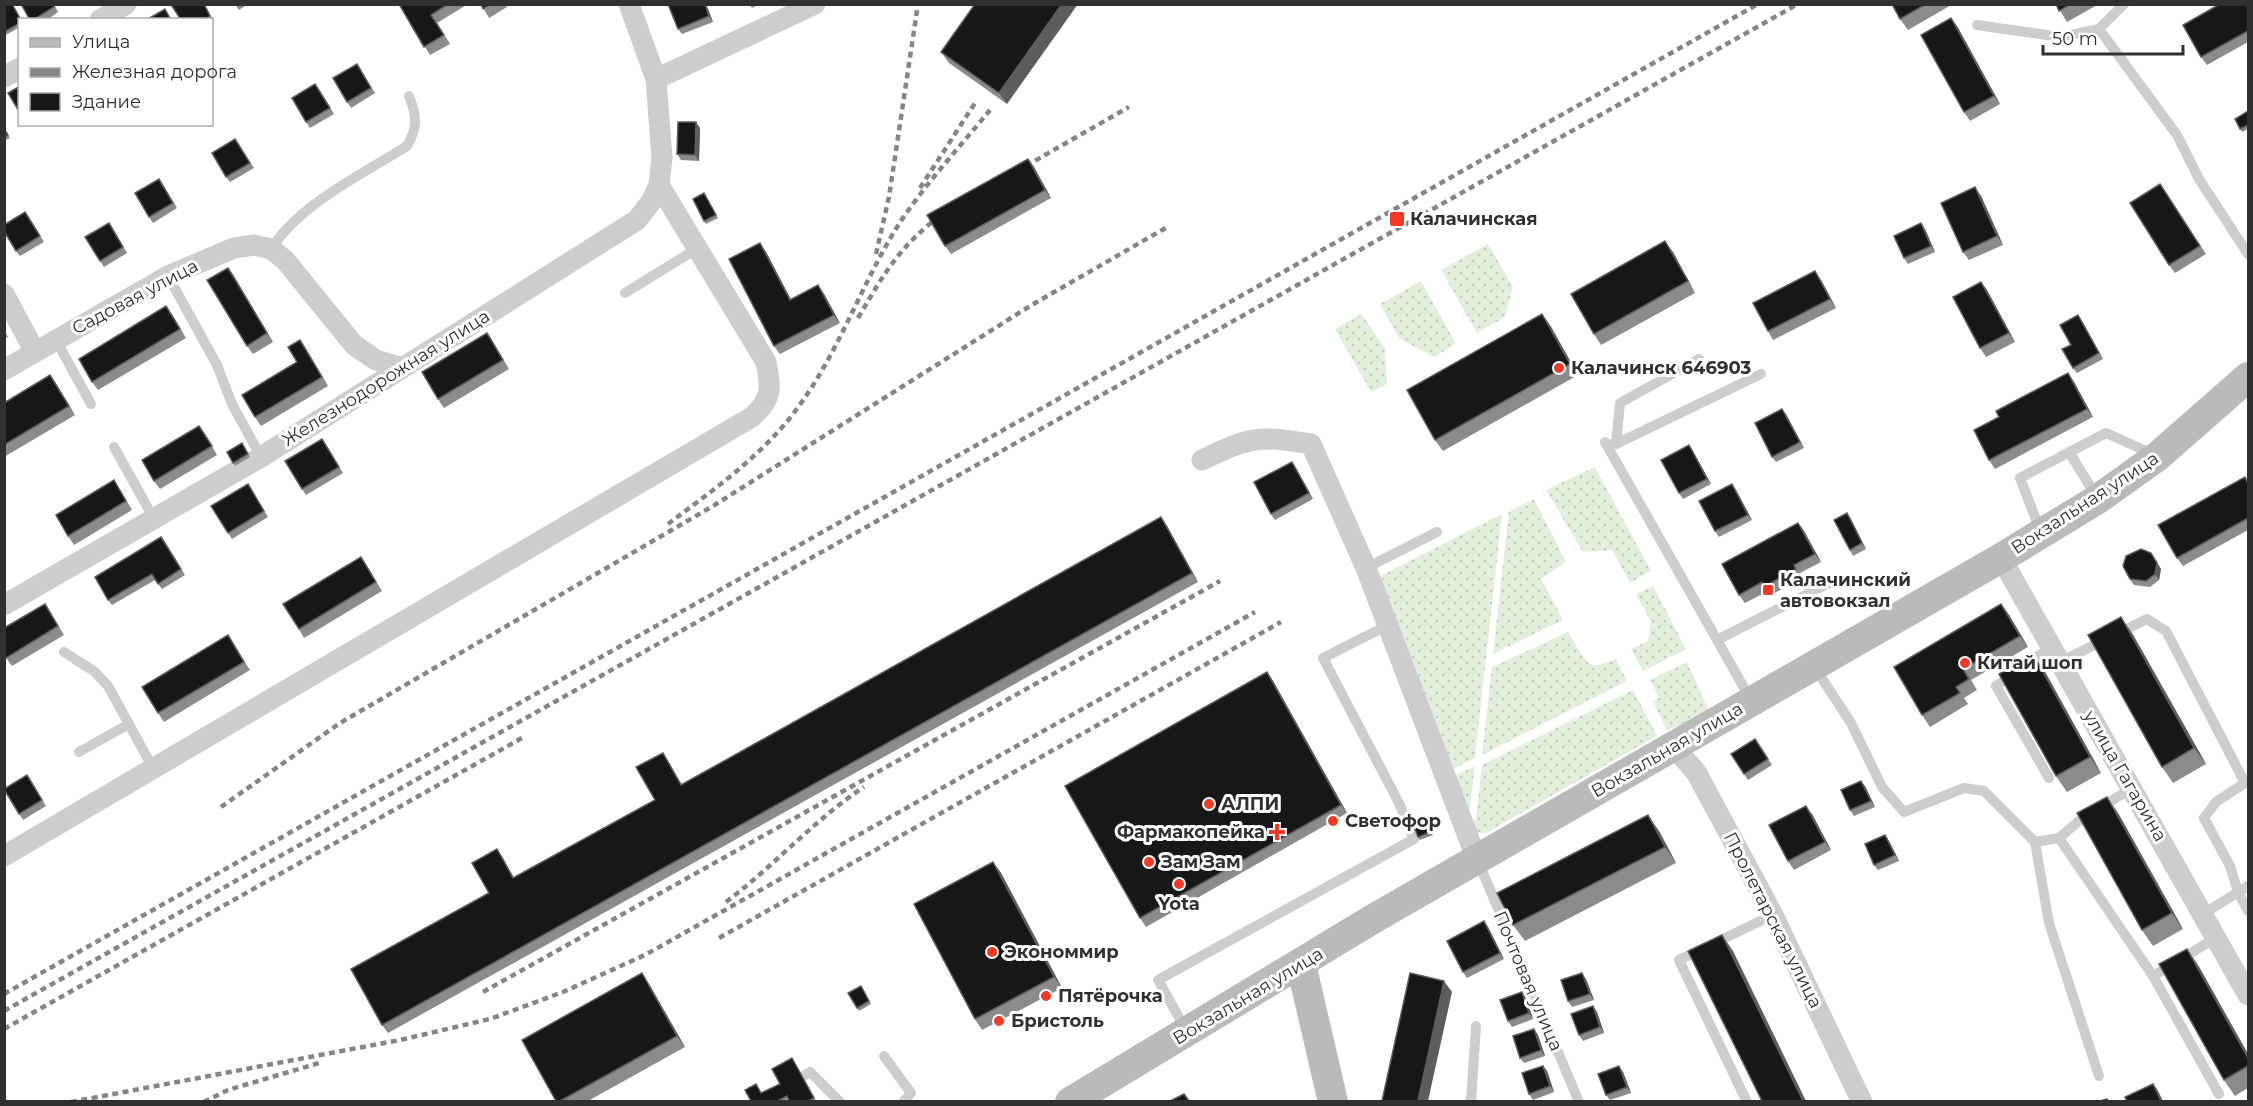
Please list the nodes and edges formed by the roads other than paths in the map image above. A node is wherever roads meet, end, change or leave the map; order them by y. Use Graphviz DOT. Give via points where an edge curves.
graph roads {
  1 [pos="126,4"];
  2 [pos="629,4"];
  3 [pos="815,4"];
  4 [pos="2124,4"];
  5 [pos="103,18"];
  6 [pos="1977,25"];
  7 [pos="2098,29"];
  8 [pos="18,69"];
  9 [pos="4,77"];
  10 [pos="656,79"];
  11 [pos="409,96"];
  12 [pos="659,185"];
  13 [pos="271,249"];
  14 [pos="698,249"];
  15 [pos="2248,254"];
  16 [pos="168,276"];
  17 [pos="625,293"];
  18 [pos="4,294"];
  19 [pos="56,340"];
  20 [pos="35,352"];
  21 [pos="1699,359"];
  22 [pos="402,368"];
  23 [pos="4,370"];
  24 [pos="1761,374"];
  25 [pos="2248,377"];
  26 [pos="91,404"];
  27 [pos="1616,444"];
  28 [pos="114,447"];
  29 [pos="2070,452"];
  30 [pos="2158,456"];
  31 [pos="261,457"];
  32 [pos="1202,460"];
  33 [pos="2098,499"];
  34 [pos="154,519"];
  35 [pos="1437,532"];
  36 [pos="2042,533"];
  37 [pos="2001,558"];
  38 [pos="1366,568"];
  39 [pos="1837,579"];
  40 [pos="4,605"];
  41 [pos="1388,625"];
  42 [pos="1717,640"];
  43 [pos="64,652"];
  44 [pos="2056,654"];
  45 [pos="1813,665"];
  46 [pos="1751,701"];
  47 [pos="129,724"];
  48 [pos="1673,746"];
  49 [pos="79,752"];
  50 [pos="153,768"];
  51 [pos="2049,778"];
  52 [pos="2132,788"];
  53 [pos="2059,838"];
  54 [pos="2035,842"];
  55 [pos="4,856"];
  56 [pos="1477,860"];
  57 [pos="2248,886"];
  58 [pos="2238,892"];
  59 [pos="2248,911"];
  60 [pos="2203,914"];
  61 [pos="1773,915"];
  62 [pos="2217,938"];
  63 [pos="1301,964"];
  64 [pos="2153,976"];
  65 [pos="2248,995"];
  66 [pos="1476,1026"];
  67 [pos="1188,1032"];
  68 [pos="884,1056"];
  69 [pos="2099,1076"];
  70 [pos="780,1091"];
  71 [pos="2219,1094"];
  72 [pos="840,1101"];
  73 [pos="903,1101"];
  74 [pos="1070,1101"];
  75 [pos="1333,1101"];
  76 [pos="1471,1101"];
  77 [pos="1579,1101"];
  78 [pos="1747,1101"];
  79 [pos="1862,1101"];
  1 -- 5 [label="street"];
  2 -- 10 [label="street, Железнодорожная улица"];
  3 -- 10 [label="street"];
  4 -- 7 [label="lane"];
  6 -- 7 [label="lane" via="2061,37"];
  7 -- 15 [label="lane" via="2177,135 2199,179"];
  8 -- 9 [label="street"];
  10 -- 12 [label="street, Железнодорожная улица" via="662,158"];
  11 -- 13 [label="lane" via="416,114 416,129 407,146 297,218"];
  12 -- 14 [label="street"];
  12 -- 22 [label="street, Железнодорожная улица" via="637,220"];
  13 -- 16 [label="street, Садовая улица" via="254,245 234,248"];
  13 -- 22 [label="street" via="285,260 354,345 376,360"];
  14 -- 17 [label="lane"];
  14 -- 50 [label="street" via="766,362 771,387 764,405 752,417"];
  16 -- 19 [label="street, Садовая улица"];
  16 -- 31 [label="lane" via="217,364 232,404"];
  18 -- 20 [label="street"];
  19 -- 20 [label="street, Садовая улица"];
  19 -- 26 [label="lane"];
  20 -- 23 [label="street, Садовая улица"];
  21 -- 27 [label="lane" via="1620,404"];
  22 -- 31 [label="street, Железнодорожная улица"];
  24 -- 27 [label="lane"];
  25 -- 30 [label="main road, Вокзальная улица"];
  27 -- 42 [label="lane" via="1605,442"];
  28 -- 34 [label="lane"];
  29 -- 30 [label="lane" via="2106,433"];
  29 -- 33 [label="lane"];
  29 -- 36 [label="lane" via="2020,478"];
  30 -- 33 [label="main road, Вокзальная улица"];
  31 -- 34 [label="street, Железнодорожная улица"];
  32 -- 38 [label="street" via="1241,442 1261,438 1311,444"];
  33 -- 36 [label="main road, Вокзальная улица"];
  34 -- 40 [label="street, Железнодорожная улица"];
  35 -- 38 [label="lane"];
  36 -- 37 [label="main road, Вокзальная улица"];
  37 -- 44 [label="street, улица Гагарина"];
  37 -- 45 [label="main road, Вокзальная улица"];
  38 -- 41 [label="street"];
  39 -- 42 [label="lane"];
  41 -- 56 [label="street"];
  41 -- 67 [label="lane" via="1323,658 1399,803 1414,840 1158,981"];
  42 -- 46 [label="lane"];
  43 -- 47 [label="lane" via="95,672 108,686"];
  44 -- 51 [label="lane" via="1996,686"];
  44 -- 52 [label="street, улица Гагарина"];
  44 -- 58 [label="lane" via="2147,619 2166,631 2245,783 2216,802 2204,818 2230,866"];
  45 -- 46 [label="main road, Вокзальная улица"];
  45 -- 54 [label="lane" via="1851,723 1882,787 1904,812 1964,788 1984,791"];
  46 -- 48 [label="main road, Вокзальная улица"];
  47 -- 49 [label="lane"];
  47 -- 50 [label="lane"];
  48 -- 56 [label="main road, Вокзальная улица"];
  48 -- 61 [label="street, Пролетарская улица" via="1696,772"];
  50 -- 55 [label="street"];
  52 -- 53 [label="lane"];
  52 -- 60 [label="street, улица Гагарина"];
  53 -- 54 [label="lane"];
  53 -- 64 [label="lane"];
  54 -- 69 [label="lane" via="2049,923"];
  56 -- 63 [label="main road, Вокзальная улица"];
  56 -- 77 [label="lane, Почтовая улица"];
  57 -- 58 [label="lane"];
  58 -- 59 [label="lane"];
  58 -- 60 [label="lane"];
  60 -- 62 [label="street, улица Гагарина"];
  61 -- 78 [label="lane" via="1679,960"];
  61 -- 79 [label="street, Пролетарская улица"];
  62 -- 64 [label="lane"];
  62 -- 65 [label="street, улица Гагарина"];
  63 -- 67 [label="main road, Вокзальная улица"];
  63 -- 75 [label="main road"];
  64 -- 71 [label="lane"];
  66 -- 76 [label="lane"];
  67 -- 74 [label="main road, Вокзальная улица"];
  68 -- 73 [label="lane" via="911,1093"];
  70 -- 72 [label="lane" via="810,1072"];
}
